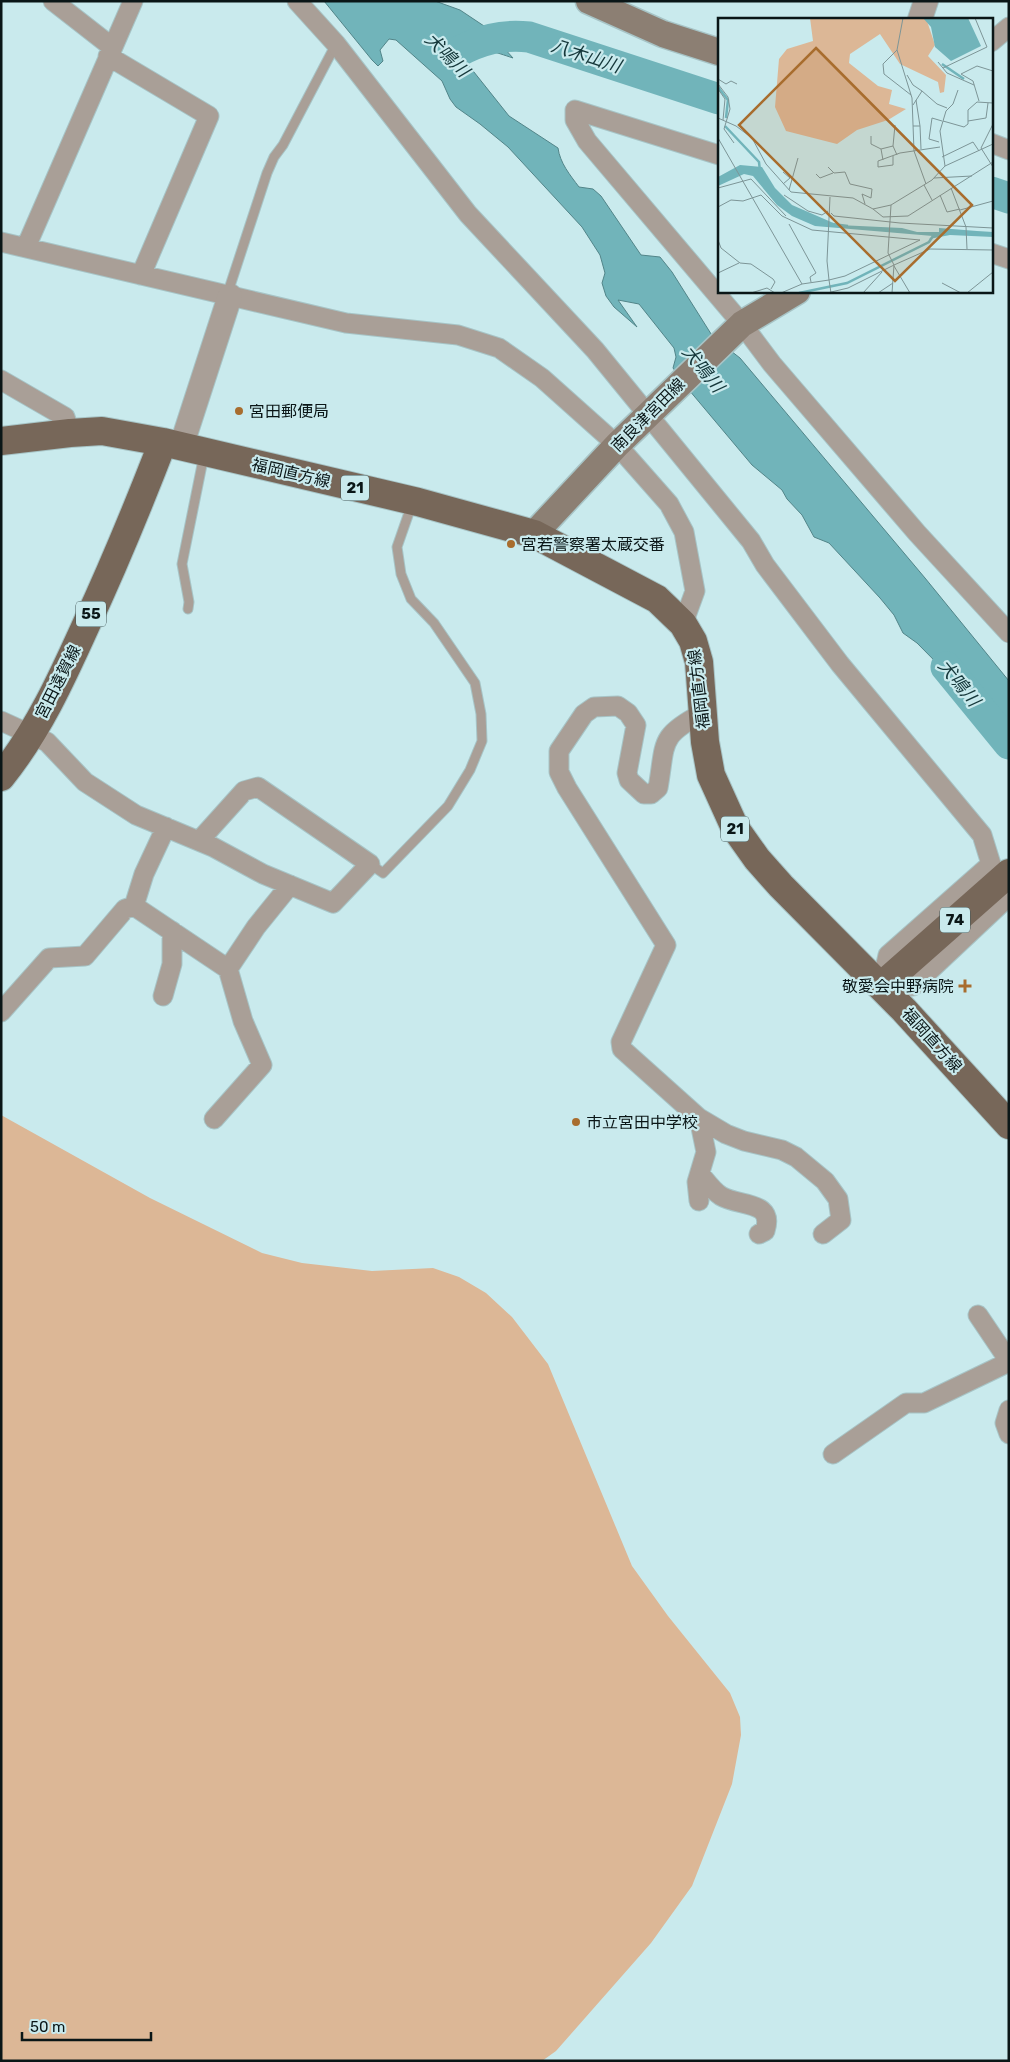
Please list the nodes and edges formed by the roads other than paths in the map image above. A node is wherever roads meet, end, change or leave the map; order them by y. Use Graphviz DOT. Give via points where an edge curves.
graph roads {
  1 [pos="54,1"];
  2 [pos="133,1"];
  3 [pos="297,1"];
  4 [pos="589,1"];
  5 [pos="926,1"];
  6 [pos="920,18"];
  7 [pos="1009,27"];
  8 [pos="992,41"];
  9 [pos="336,44"];
  10 [pos="110,51"];
  11 [pos="718,52"];
  12 [pos="992,143"];
  13 [pos="1009,150"];
  14 [pos="718,155"];
  15 [pos="1,242"];
  16 [pos="26,247"];
  17 [pos="992,253"];
  18 [pos="1009,259"];
  19 [pos="141,275"];
  20 [pos="794,292"];
  21 [pos="230,296"];
  22 [pos="742,324"];
  23 [pos="1,380"];
  24 [pos="648,414"];
  25 [pos="70,433"];
  26 [pos="1,441"];
  27 [pos="617,445"];
  28 [pos="183,447"];
  29 [pos="412,501"];
  30 [pos="534,534"];
  31 [pos="188,609"];
  32 [pos="683,624"];
  33 [pos="1009,633"];
  34 [pos="703,713"];
  35 [pos="1,721"];
  36 [pos="31,736"];
  37 [pos="1,777"];
  38 [pos="166,827"];
  39 [pos="199,841"];
  40 [pos="370,864"];
  41 [pos="1009,872"];
  42 [pos="290,885"];
  43 [pos="1009,896"];
  44 [pos="134,906"];
  45 [pos="172,931"];
  46 [pos="228,969"];
  47 [pos="881,986"];
  48 [pos="163,996"];
  49 [pos="1,1012"];
  50 [pos="699,1118"];
  51 [pos="214,1119"];
  52 [pos="1009,1125"];
  53 [pos="700,1174"];
  54 [pos="699,1201"];
  55 [pos="759,1234"];
  56 [pos="823,1234"];
  57 [pos="978,1315"];
  58 [pos="1009,1361"];
  59 [pos="1009,1410"];
  60 [pos="1009,1434"];
  61 [pos="833,1454"];
  1 -- 10 [label="street"];
  2 -- 10 [label="street"];
  3 -- 9 [label="street"];
  4 -- 11 [label="main road" via="663,34"];
  5 -- 6 [label="street"];
  7 -- 8 [label="street"];
  9 -- 21 [label="lane" via="284,145 274,157 230,286"];
  9 -- 24 [label="street" via="468,214 595,350"];
  10 -- 16 [label="street"];
  10 -- 19 [label="street" via="208,116"];
  12 -- 13 [label="street"];
  14 -- 22 [label="street" via="575,110 575,120 587,141"];
  15 -- 16 [label="street"];
  16 -- 19 [label="street"];
  17 -- 18 [label="street"];
  19 -- 21 [label="street"];
  20 -- 22 [label="main road, 南良津宮田線"];
  21 -- 27 [label="street" via="346,323 458,335 499,348 542,378"];
  21 -- 28 [label="street"];
  22 -- 24 [label="main road, 南良津宮田線"];
  22 -- 33 [label="street" via="772,364 911,526"];
  23 -- 25 [label="street" via="65,417"];
  24 -- 27 [label="main road, 南良津宮田線"];
  24 -- 47 [label="street" via="751,540 765,565 840,664 982,835 991,864 888,955"];
  25 -- 26 [label="main road, 福岡直方線 / 21"];
  25 -- 28 [label="main road, 福岡直方線 / 21" via="102,431"];
  27 -- 30 [label="main road, 南良津宮田線"];
  27 -- 32 [label="street" via="669,504 684,532 695,591"];
  28 -- 29 [label="main road, 福岡直方線 / 21"];
  28 -- 31 [label="lane" via="182,564"];
  28 -- 36 [label="main road, 宮田遠賀線 / 55" via="115,562 60,683"];
  29 -- 30 [label="main road, 福岡直方線 / 21"];
  29 -- 40 [label="lane" via="397,547 401,574 411,599 434,623 475,683 482,741 470,770 448,806 383,873"];
  30 -- 32 [label="main road, 福岡直方線 / 21" via="657,598"];
  32 -- 34 [label="main road, 福岡直方線 / 21" via="693,641 699,662"];
  34 -- 47 [label="main road, 福岡直方線 / 21" via="711,775 735,828 756,859"];
  34 -- 50 [label="street" via="682,724 668,738 662,754 658,788 651,794 644,794 629,780 627,773 636,725 618,706 594,707 584,714 560,751 558,761 559,772 567,788 666,945 621,1042 622,1049"];
  35 -- 36 [label="street"];
  36 -- 37 [label="main road, 宮田遠賀線 / 55"];
  36 -- 38 [label="street" via="47,742 85,782 136,815"];
  38 -- 39 [label="street"];
  38 -- 44 [label="street" via="144,874"];
  39 -- 40 [label="street" via="244,791 258,787"];
  39 -- 42 [label="street"];
  40 -- 42 [label="street" via="333,904"];
  41 -- 47 [label="main road, 74"];
  42 -- 46 [label="street"];
  43 -- 47 [label="street" via="913,986"];
  44 -- 45 [label="street"];
  44 -- 49 [label="street" via="125,909 85,956 49,958"];
  45 -- 46 [label="street"];
  45 -- 48 [label="street" via="172,964"];
  46 -- 51 [label="street" via="243,1021 262,1065"];
  47 -- 52 [label="main road, 福岡直方線 / 21"];
  50 -- 53 [label="street" via="706,1152"];
  50 -- 56 [label="street" via="726,1134 796,1157 826,1181 838,1199 841,1220"];
  53 -- 54 [label="street" via="697,1182"];
  53 -- 55 [label="street" via="722,1196 758,1207 766,1214 765,1231"];
  57 -- 58 [label="street"];
  58 -- 61 [label="street" via="924,1403 906,1403"];
  59 -- 60 [label="street" via="1005,1423"];
}
